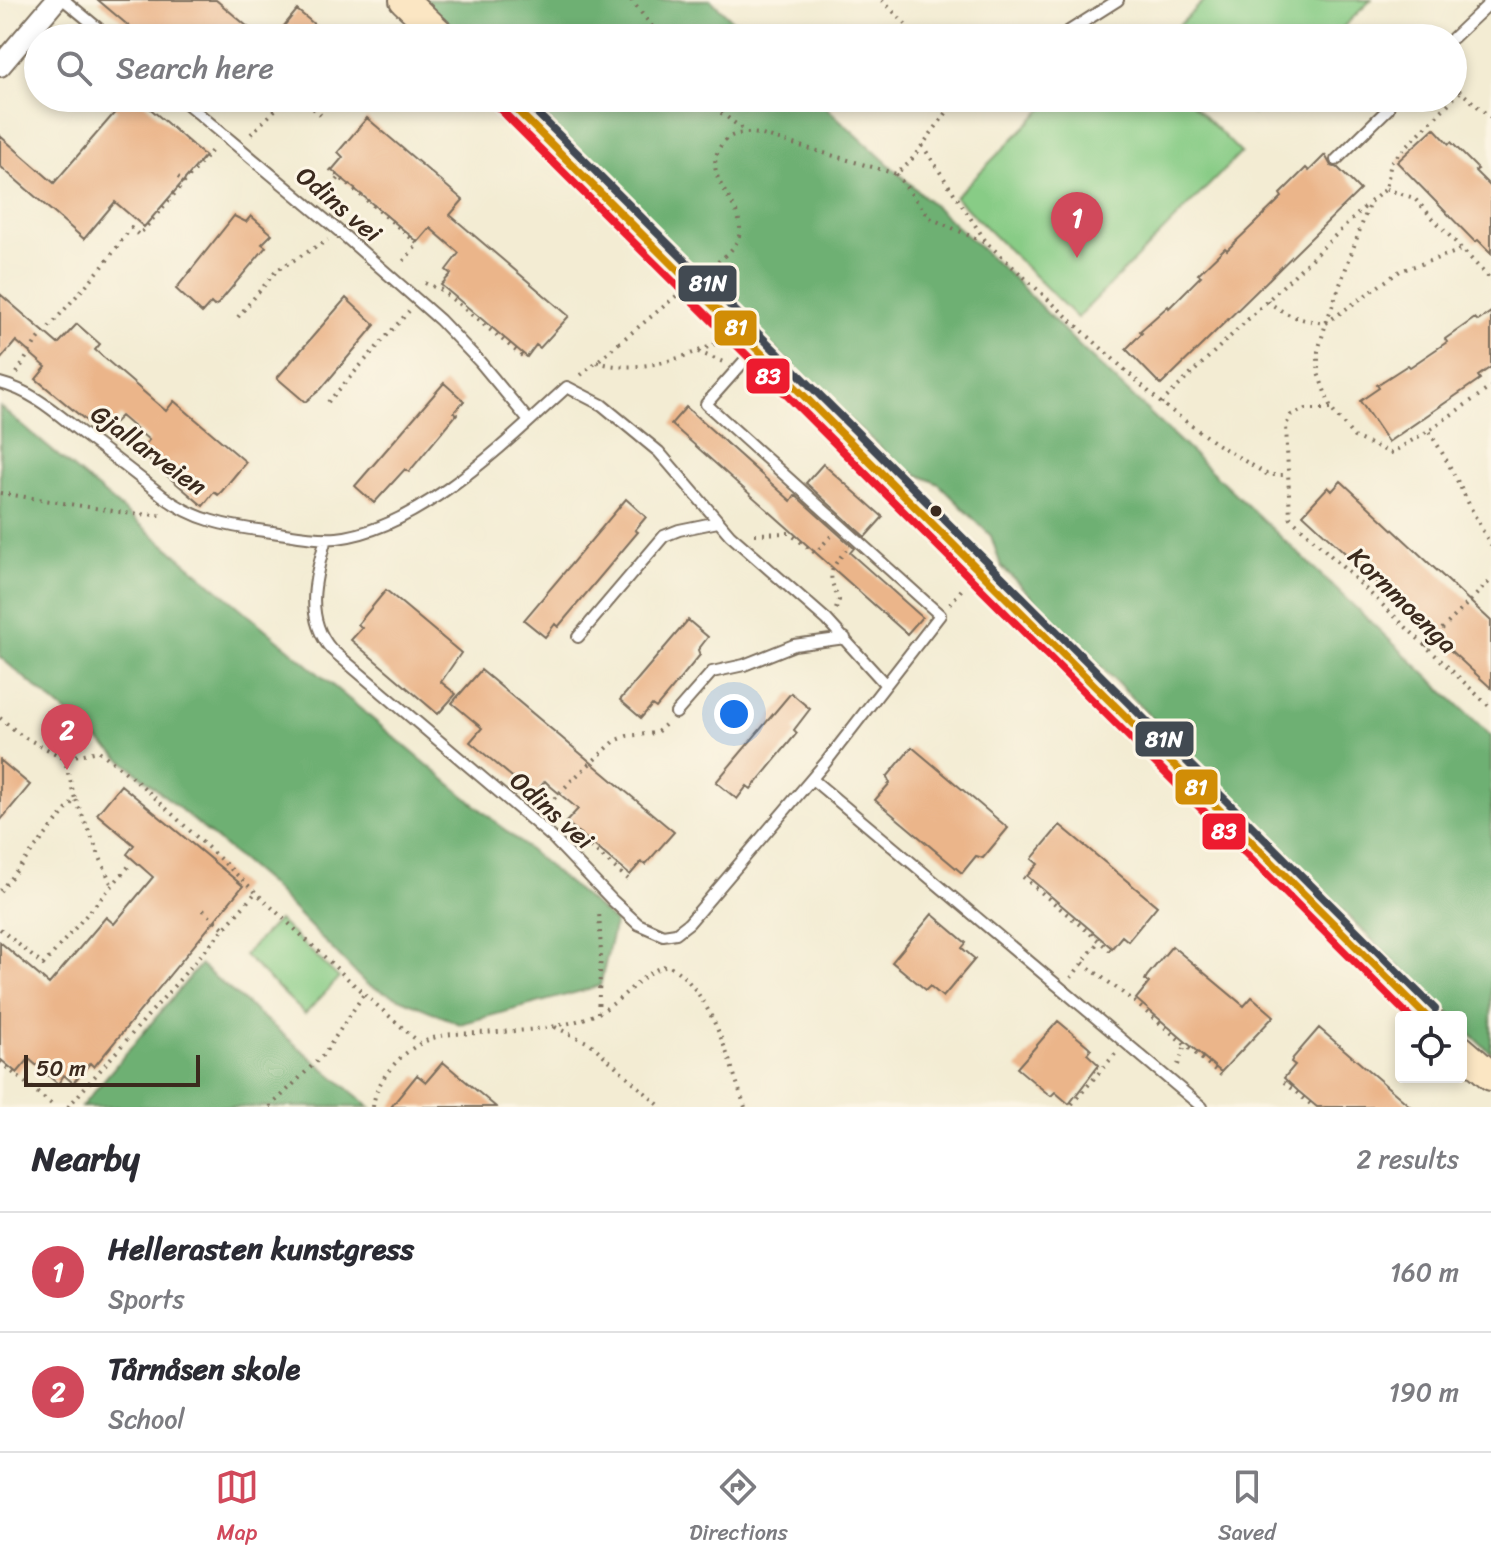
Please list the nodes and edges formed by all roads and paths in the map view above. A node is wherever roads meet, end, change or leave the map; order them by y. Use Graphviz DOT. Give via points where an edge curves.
graph roads {
  1 [pos="56,0"];
  2 [pos="64,0"];
  3 [pos="404,0"];
  4 [pos="631,0"];
  5 [pos="882,0"];
  6 [pos="1118,0"];
  7 [pos="1491,2"];
  8 [pos="36,24"];
  9 [pos="93,24"];
  10 [pos="429,24"];
  11 [pos="650,24"];
  12 [pos="905,24"];
  13 [pos="1080,24"];
  14 [pos="1467,25"];
  15 [pos="24,38"];
  16 [pos="0,66"];
  17 [pos="1467,98"];
  18 [pos="196,112"];
  19 [pos="273,112"];
  20 [pos="317,112"];
  21 [pos="519,112"];
  22 [pos="721,112"];
  23 [pos="947,112"];
  24 [pos="1385,112"];
  25 [pos="1440,112"];
  26 [pos="321,115"];
  27 [pos="1491,118"];
  28 [pos="747,132"];
  29 [pos="226,138"];
  30 [pos="922,145"];
  31 [pos="238,148"];
  32 [pos="1336,160"];
  33 [pos="330,169"];
  34 [pos="896,174"];
  35 [pos="178,177"];
  36 [pos="340,178"];
  37 [pos="185,182"];
  38 [pos="1386,189"];
  39 [pos="1370,202"];
  40 [pos="313,210"];
  41 [pos="340,232"];
  42 [pos="988,244"];
  43 [pos="1462,250"];
  44 [pos="395,280"];
  45 [pos="1491,280"];
  46 [pos="418,300"];
  47 [pos="1267,301"];
  48 [pos="238,317"];
  49 [pos="1326,323"];
  50 [pos="725,339"];
  51 [pos="756,348"];
  52 [pos="695,352"];
  53 [pos="526,359"];
  54 [pos="734,372"];
  55 [pos="0,383"];
  56 [pos="12,386"];
  57 [pos="1491,387"];
  58 [pos="328,402"];
  59 [pos="1161,403"];
  60 [pos="1331,409"];
  61 [pos="529,421"];
  62 [pos="1428,431"];
  63 [pos="1287,475"];
  64 [pos="0,493"];
  65 [pos="184,511"];
  66 [pos="718,522"];
  67 [pos="840,524"];
  68 [pos="326,538"];
  69 [pos="855,538"];
  70 [pos="738,542"];
  71 [pos="1491,545"];
  72 [pos="1491,580"];
  73 [pos="968,581"];
  74 [pos="940,615"];
  75 [pos="827,620"];
  76 [pos="578,637"];
  77 [pos="845,638"];
  78 [pos="1425,646"];
  79 [pos="885,684"];
  80 [pos="1491,708"];
  81 [pos="676,713"];
  82 [pos="0,718"];
  83 [pos="64,758"];
  84 [pos="812,779"];
  85 [pos="75,799"];
  86 [pos="531,818"];
  87 [pos="564,824"];
  88 [pos="129,866"];
  89 [pos="1023,877"];
  90 [pos="628,879"];
  91 [pos="112,886"];
  92 [pos="599,886"];
  93 [pos="0,891"];
  94 [pos="257,891"];
  95 [pos="203,910"];
  96 [pos="224,928"];
  97 [pos="0,929"];
  98 [pos="1099,941"];
  99 [pos="1112,952"];
  100 [pos="1083,963"];
  101 [pos="1062,989"];
  102 [pos="364,994"];
  103 [pos="1421,1011"];
  104 [pos="598,1013"];
  105 [pos="553,1026"];
  106 [pos="1125,1042"];
  107 [pos="420,1043"];
  108 [pos="1185,1045"];
  109 [pos="1467,1055"];
  110 [pos="0,1062"];
  111 [pos="1176,1072"];
  112 [pos="1221,1075"];
  113 [pos="1491,1076"];
  114 [pos="1284,1082"];
  115 [pos="1072,1104"];
  116 [pos="51,1106"];
  117 [pos="68,1107"];
  118 [pos="270,1107"];
  119 [pos="373,1107"];
  120 [pos="661,1107"];
  121 [pos="745,1107"];
  122 [pos="1202,1107"];
  123 [pos="1314,1107"];
  1 -- 8 [label="street"];
  2 -- 9 [label="lane"];
  3 -- 10 [label="street"];
  4 -- 11 [label="path"];
  5 -- 12 [label="path"];
  6 -- 13 [label="lane"];
  7 -- 14 [label="lane"];
  15 -- 16 [label="street"];
  17 -- 27 [label="path"];
  18 -- 29 [label="lane, Odins vei"];
  19 -- 31 [label="path"];
  20 -- 26 [label="path"];
  21 -- 51 [label="street"];
  22 -- 28 [label="path"];
  23 -- 30 [label="path"];
  24 -- 32 [label="lane"];
  25 -- 38 [label="path" via="1391,162"];
  28 -- 34 [label="path"];
  28 -- 52 [label="path, bridge" via="729,136 715,165 737,214 735,245 597,362 631,367"];
  29 -- 31 [label="lane, Odins vei"];
  29 -- 37 [label="path"];
  30 -- 34 [label="path"];
  30 -- 42 [label="path"];
  31 -- 40 [label="lane, Odins vei"];
  33 -- 36 [label="path"];
  34 -- 42 [label="path" via="930,218"];
  35 -- 37 [label="path"];
  36 -- 40 [label="path"];
  36 -- 44 [label="path" via="418,244"];
  37 -- 56 [label="path" via="139,235 131,228 35,343"];
  38 -- 39 [label="path"];
  38 -- 43 [label="path" via="1414,198"];
  39 -- 47 [label="path"];
  39 -- 49 [label="path"];
  40 -- 41 [label="lane, Odins vei"];
  41 -- 44 [label="lane, Odins vei"];
  41 -- 48 [label="path" via="277,270"];
  42 -- 59 [label="path"];
  43 -- 45 [label="path"];
  43 -- 49 [label="path" via="1400,271"];
  44 -- 46 [label="lane, Odins vei"];
  44 -- 53 [label="path" via="436,286"];
  46 -- 58 [label="path"];
  46 -- 61 [label="lane, Odins vei" via="461,340"];
  47 -- 49 [label="path" via="1287,316"];
  47 -- 59 [label="path"];
  49 -- 60 [label="path" via="1318,373"];
  50 -- 52 [label="path"];
  51 -- 54 [label="lane"];
  51 -- 103 [label="street"];
  52 -- 54 [label="path" via="717,358"];
  54 -- 67 [label="lane" via="706,404"];
  55 -- 56 [label="lane, Gjallarveien"];
  56 -- 65 [label="lane, Gjallarveien" via="43,403"];
  57 -- 62 [label="path"];
  59 -- 63 [label="path" via="1268,475"];
  60 -- 62 [label="path" via="1354,437 1391,453"];
  60 -- 63 [label="path" via="1291,415 1286,425"];
  61 -- 66 [label="lane, Gjallarveien" via="567,387 602,405 659,452"];
  61 -- 68 [label="lane, Gjallarveien" via="422,505 367,531"];
  62 -- 71 [label="path"];
  63 -- 78 [label="path, Kornmoenga" via="1290,517"];
  64 -- 65 [label="path" via="132,514"];
  65 -- 68 [label="lane, Gjallarveien" via="216,523"];
  66 -- 70 [label="lane"];
  66 -- 76 [label="lane" via="664,536"];
  67 -- 69 [label="lane"];
  67 -- 70 [label="path" via="815,553 789,533 754,534"];
  68 -- 86 [label="lane, Odins vei" via="313,602 326,643"];
  69 -- 74 [label="lane"];
  69 -- 75 [label="path" via="831,569 839,602"];
  70 -- 75 [label="lane"];
  72 -- 78 [label="path"];
  73 -- 74 [label="path"];
  74 -- 79 [label="lane, Odins vei"];
  75 -- 77 [label="lane"];
  77 -- 79 [label="lane"];
  77 -- 81 [label="lane" via="794,645 712,672"];
  78 -- 80 [label="path, Kornmoenga"];
  79 -- 84 [label="lane, Odins vei"];
  81 -- 86 [label="path" via="656,733 615,741"];
  82 -- 83 [label="path"];
  83 -- 85 [label="path"];
  83 -- 94 [label="path" via="99,751"];
  84 -- 92 [label="lane, Odins vei" via="676,933 647,930"];
  84 -- 101 [label="lane"];
  85 -- 91 [label="path"];
  85 -- 93 [label="path"];
  86 -- 92 [label="lane, Odins vei"];
  87 -- 90 [label="path"];
  88 -- 91 [label="path"];
  89 -- 98 [label="path"];
  91 -- 97 [label="path" via="43,965"];
  92 -- 104 [label="path"];
  94 -- 96 [label="path"];
  94 -- 102 [label="path"];
  95 -- 96 [label="path"];
  96 -- 117 [label="path"];
  98 -- 99 [label="path"];
  98 -- 100 [label="path"];
  100 -- 101 [label="path"];
  100 -- 108 [label="path"];
  101 -- 106 [label="lane"];
  102 -- 107 [label="path"];
  102 -- 118 [label="path" via="324,1054"];
  104 -- 105 [label="path"];
  104 -- 121 [label="path" via="653,969 668,965 683,974 715,1024"];
  105 -- 107 [label="path" via="442,1036"];
  105 -- 120 [label="path" via="591,1044"];
  106 -- 115 [label="path"];
  106 -- 122 [label="lane"];
  107 -- 119 [label="path" via="388,1073"];
  108 -- 111 [label="path"];
  108 -- 112 [label="path"];
  109 -- 113 [label="street"];
  110 -- 116 [label="path"];
  114 -- 123 [label="path"];
}
